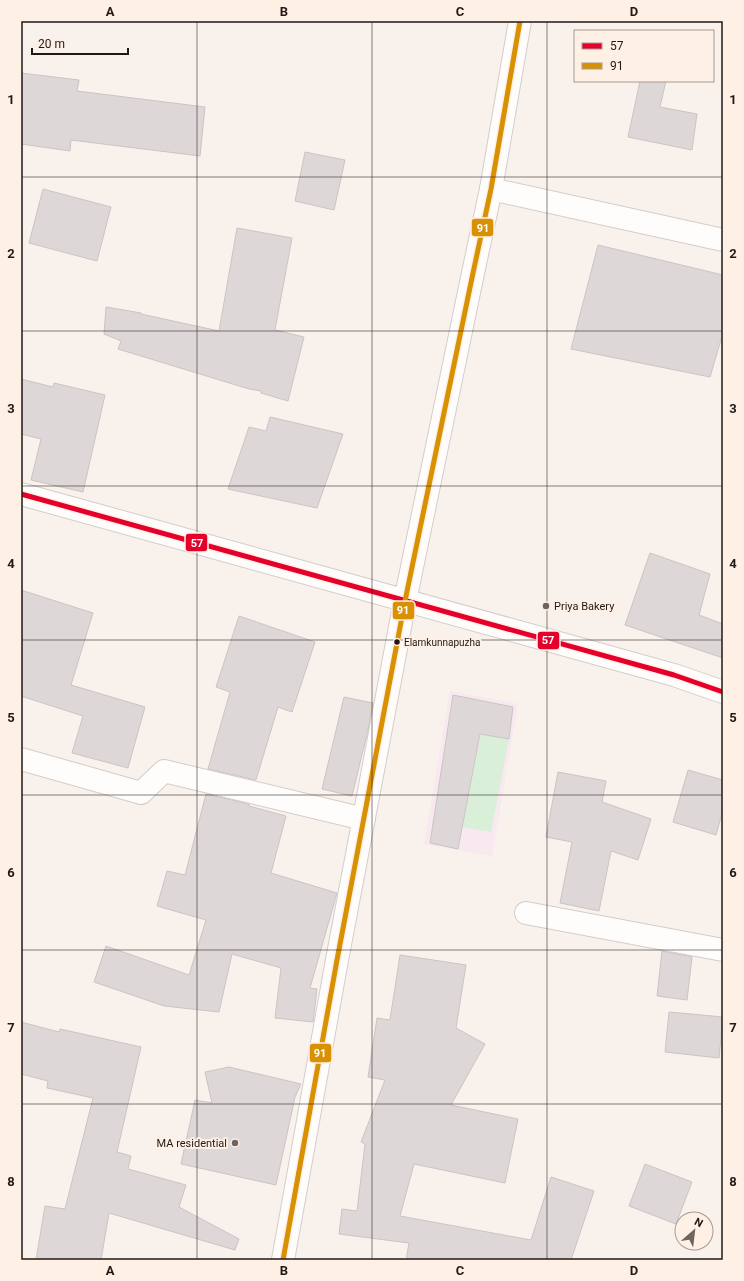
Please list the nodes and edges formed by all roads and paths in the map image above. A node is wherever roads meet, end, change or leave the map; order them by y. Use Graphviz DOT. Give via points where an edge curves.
graph roads {
  1 [pos="520,21"];
  2 [pos="491,189"];
  3 [pos="723,240"];
  4 [pos="21,494"];
  5 [pos="406,601"];
  6 [pos="723,692"];
  7 [pos="21,759"];
  8 [pos="364,819"];
  9 [pos="526,912"];
  10 [pos="723,950"];
  11 [pos="283,1260"];
  1 -- 2 [label="main road"];
  2 -- 3 [label="main road"];
  2 -- 5 [label="main road"];
  4 -- 5 [label="main road"];
  5 -- 6 [label="main road" via="674,675"];
  5 -- 8 [label="main road"];
  7 -- 8 [label="main road" via="141,793 164,771"];
  8 -- 11 [label="main road"];
  9 -- 10 [label="main road"];
}
